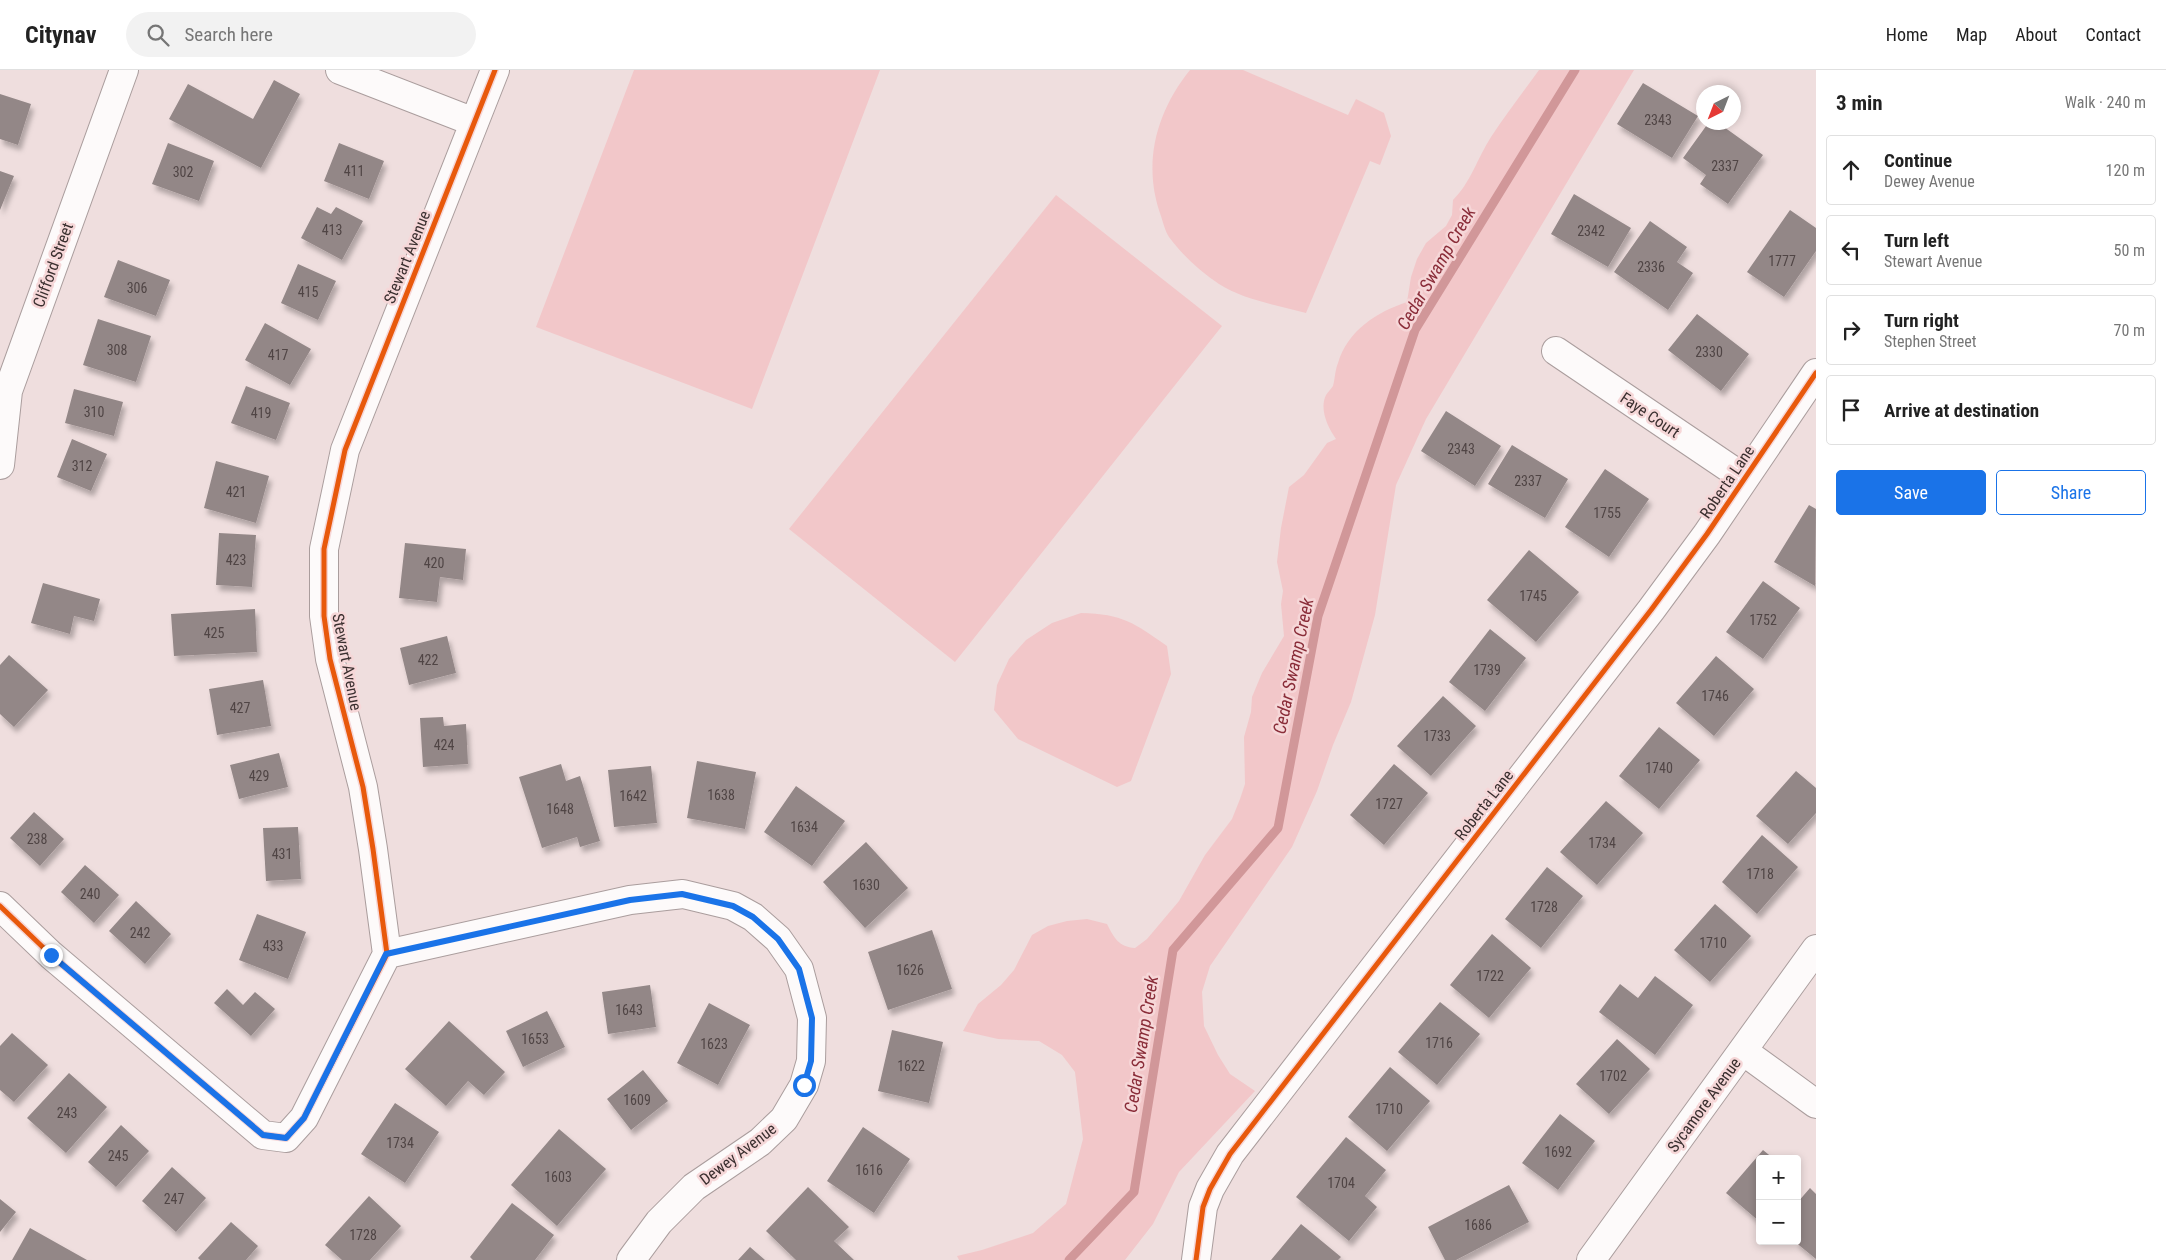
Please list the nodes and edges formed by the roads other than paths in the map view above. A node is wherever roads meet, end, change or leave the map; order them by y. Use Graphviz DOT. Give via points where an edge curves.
graph roads {
  1 [pos="124,70"];
  2 [pos="340,70"];
  3 [pos="494,70"];
  4 [pos="474,122"];
  5 [pos="1556,351"];
  6 [pos="1816,373"];
  7 [pos="4,389"];
  8 [pos="0,465"];
  9 [pos="1744,478"];
  10 [pos="0,906"];
  11 [pos="1816,949"];
  12 [pos="386,954"];
  13 [pos="1744,1051"];
  14 [pos="1816,1104"];
  15 [pos="631,1260"];
  16 [pos="1196,1260"];
  17 [pos="1591,1260"];
  1 -- 7 [label="street, Clifford Street"];
  2 -- 4 [label="street"];
  3 -- 4 [label="street, Stewart Avenue"];
  4 -- 12 [label="street, Stewart Avenue" via="345,450 324,549 324,616 330,659 363,787"];
  5 -- 9 [label="street, Faye Court"];
  6 -- 9 [label="street, Roberta Lane"];
  7 -- 8 [label="street, Clifford Street"];
  9 -- 16 [label="street, Roberta Lane" via="1651,610 1230,1154 1203,1207"];
  10 -- 12 [label="street" via="51,955 263,1135 286,1138 304,1118"];
  11 -- 13 [label="street, Sycamore Avenue"];
  12 -- 15 [label="street, Dewey Avenue" via="630,900 682,894 733,906 753,917 778,939 799,969 812,1018 811,1061 804,1085 784,1119 760,1142 694,1186 659,1222"];
  13 -- 14 [label="street"];
  13 -- 17 [label="street, Sycamore Avenue"];
}
